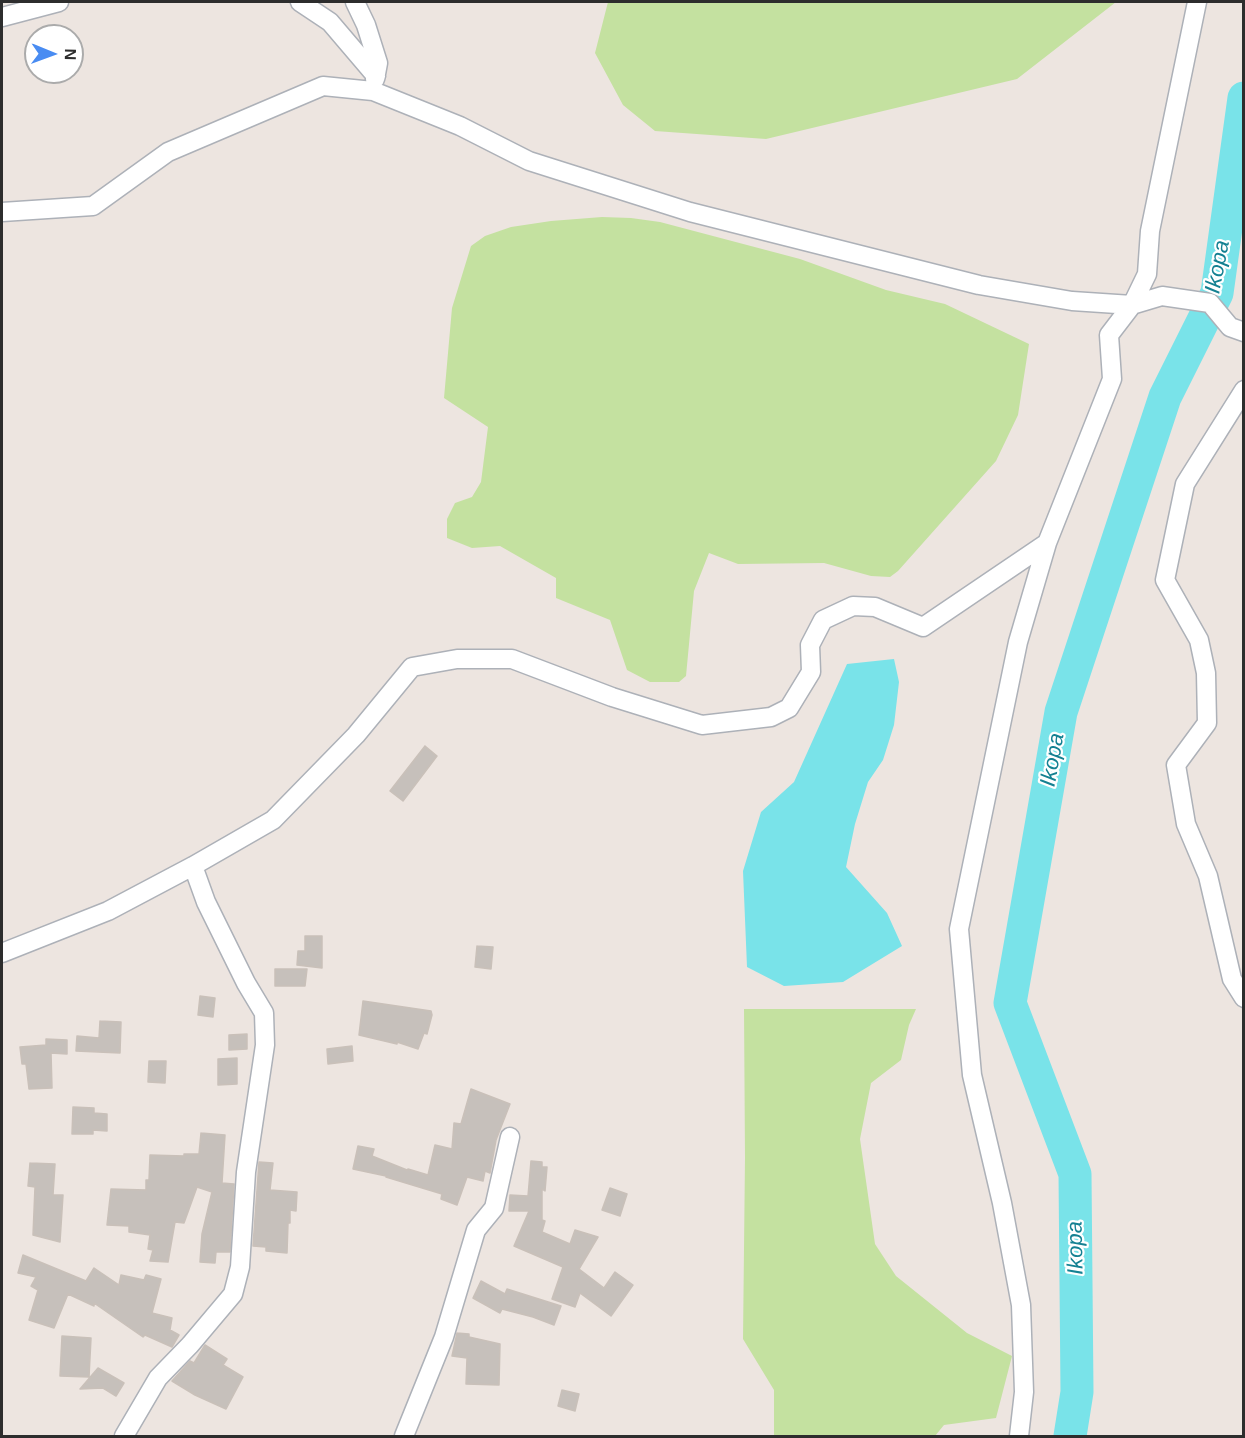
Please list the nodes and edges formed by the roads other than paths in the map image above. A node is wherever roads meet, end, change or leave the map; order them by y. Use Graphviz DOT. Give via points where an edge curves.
graph roads {
  1 [pos="59,2"];
  2 [pos="300,2"];
  3 [pos="355,2"];
  4 [pos="1197,2"];
  5 [pos="2,17"];
  6 [pos="374,83"];
  7 [pos="2,212"];
  8 [pos="1132,305"];
  9 [pos="1244,332"];
  10 [pos="1244,390"];
  11 [pos="1047,543"];
  12 [pos="193,866"];
  13 [pos="2,953"];
  14 [pos="1244,998"];
  15 [pos="510,1137"];
  16 [pos="124,1437"];
  17 [pos="404,1437"];
  18 [pos="1019,1437"];
  1 -- 5 [label="street"];
  2 -- 6 [label="street" via="330,22"];
  3 -- 6 [label="street" via="378,63"];
  4 -- 8 [label="street" via="1150,231 1147,274"];
  6 -- 7 [label="street" via="323,86 168,152 93,206"];
  6 -- 8 [label="street" via="530,161 690,212 979,285 1072,301"];
  8 -- 9 [label="street" via="1162,296 1210,303 1230,327"];
  8 -- 11 [label="street" via="1109,334 1112,379"];
  10 -- 14 [label="street" via="1185,484 1165,580 1199,640 1206,673 1207,723 1176,765 1186,824 1208,876 1232,979"];
  11 -- 12 [label="street" via="923,627 875,607 853,606 823,620 810,645 811,672 789,708 771,717 702,725 512,660 457,659 412,667 356,735 273,820"];
  11 -- 18 [label="street" via="1018,642 959,929 972,1075 1021,1305 1024,1392"];
  12 -- 13 [label="street" via="108,911"];
  12 -- 16 [label="street" via="206,902 264,1012 265,1045 246,1172 240,1267 233,1294 158,1378"];
  15 -- 17 [label="street" via="494,1208 476,1230 444,1337"];
}
